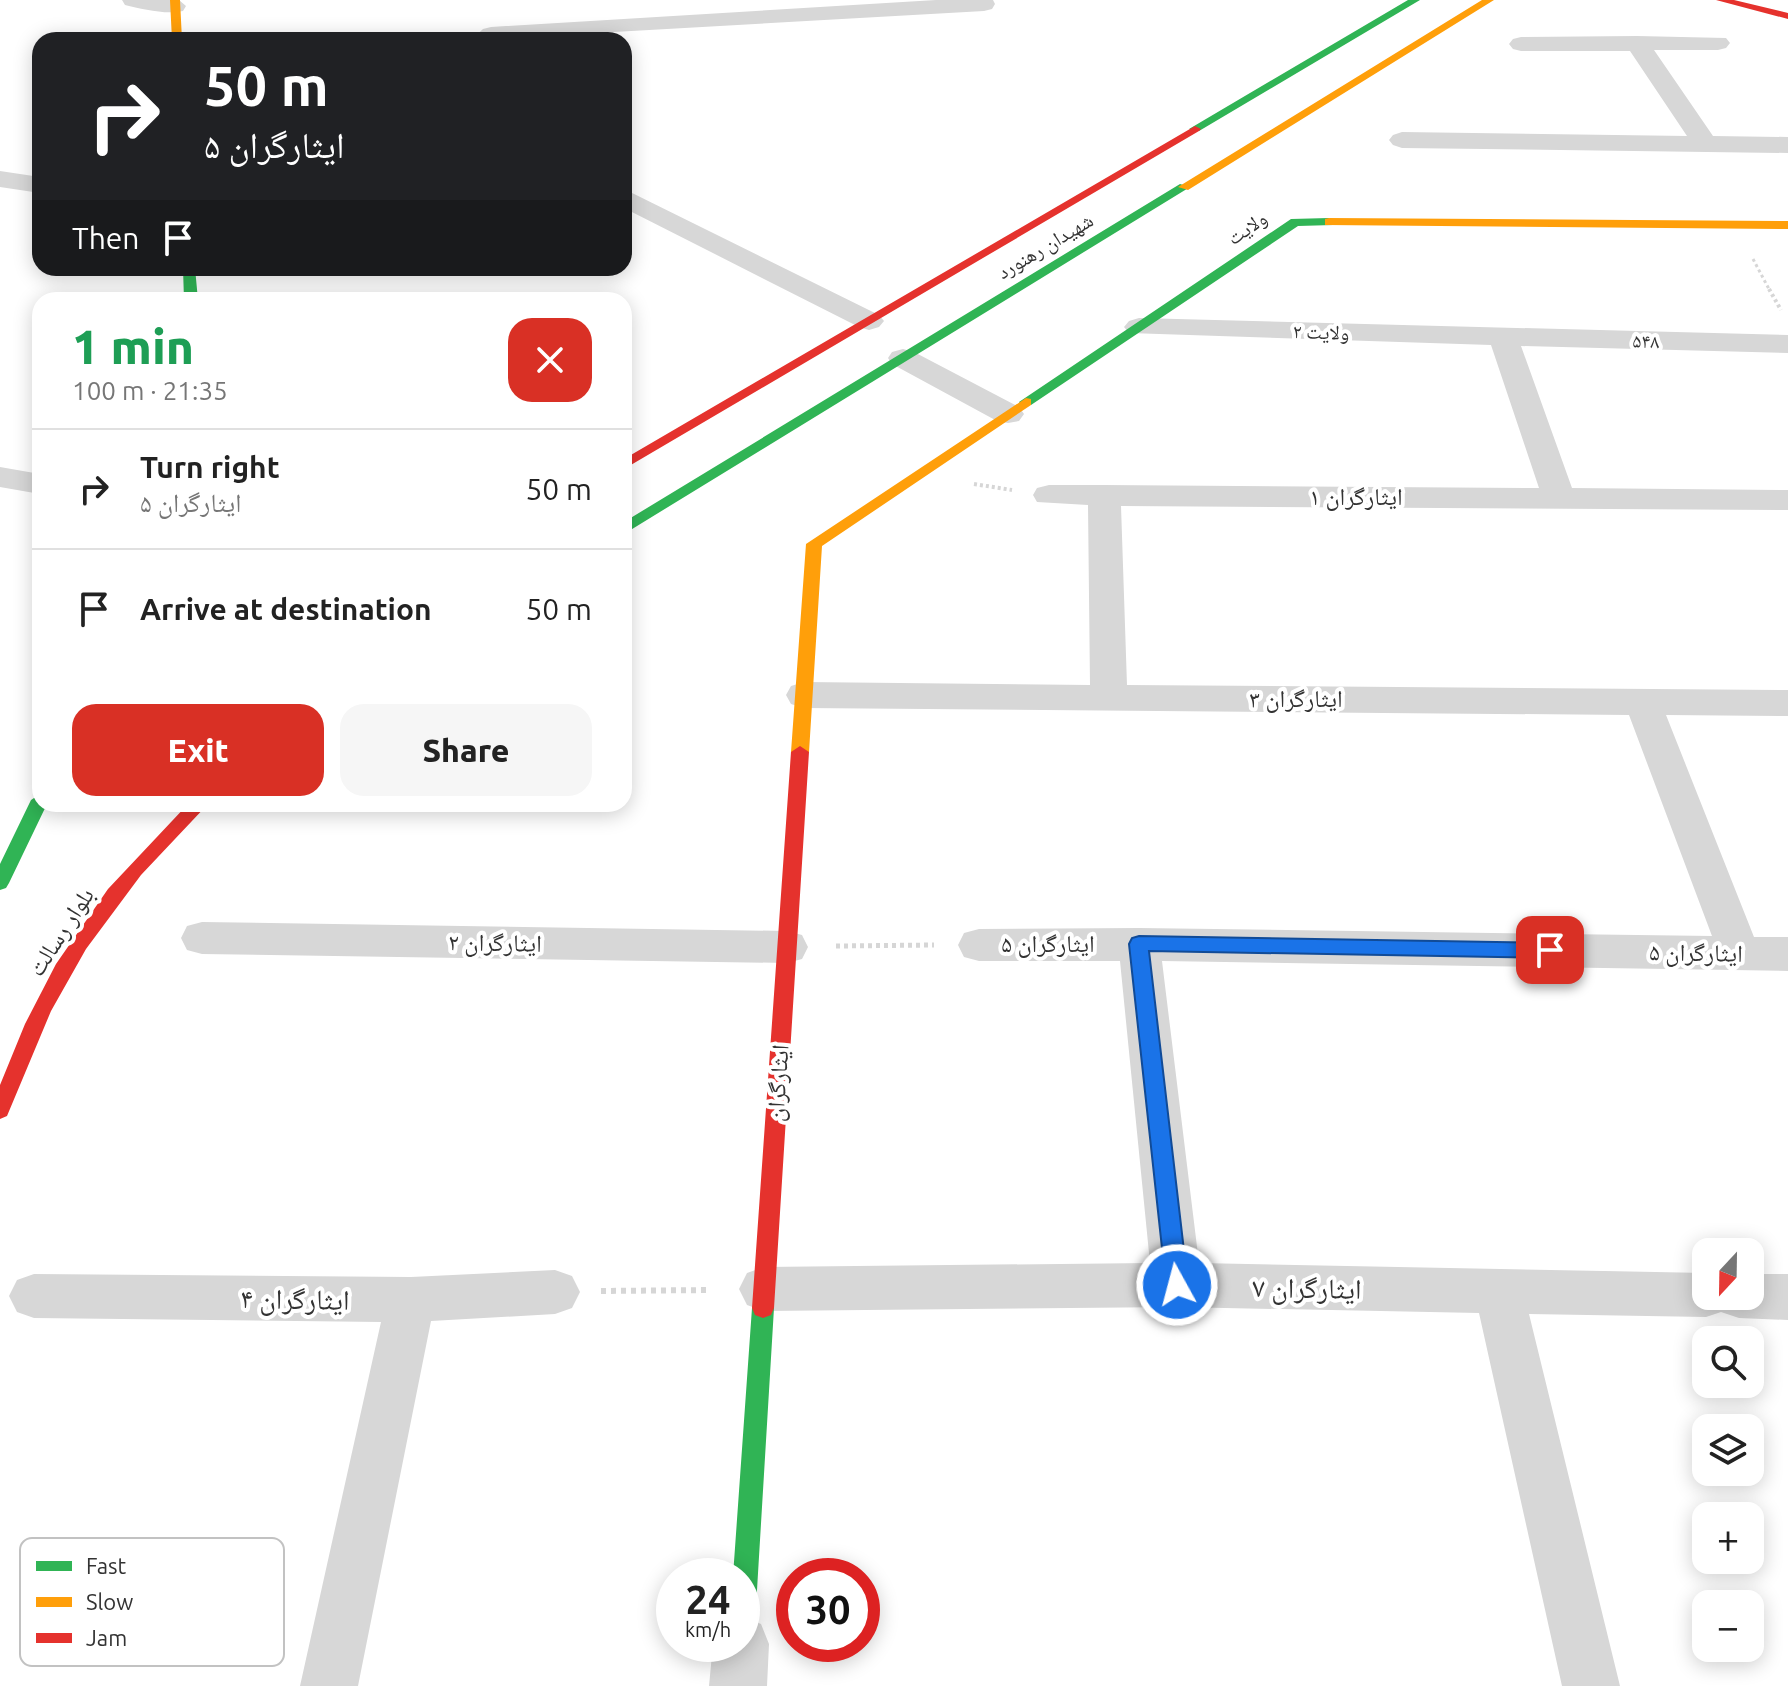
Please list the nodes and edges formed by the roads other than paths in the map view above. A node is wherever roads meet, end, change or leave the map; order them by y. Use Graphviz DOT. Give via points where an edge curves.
graph roads {
  1 [pos="133,0"];
  2 [pos="1415,0"];
  3 [pos="1489,0"];
  4 [pos="1721,0"];
  5 [pos="175,3"];
  6 [pos="984,4"];
  7 [pos="690,10"];
  8 [pos="1788,16"];
  9 [pos="177,32"];
  10 [pos="508,32"];
  11 [pos="1637,43"];
  12 [pos="1718,43"];
  13 [pos="1521,44"];
  14 [pos="1402,140"];
  15 [pos="1705,144"];
  16 [pos="1788,145"];
  17 [pos="0,179"];
  18 [pos="32,184"];
  19 [pos="632,201"];
  20 [pos="1788,225"];
  21 [pos="869,321"];
  22 [pos="1139,327"];
  23 [pos="1503,337"];
  24 [pos="1788,344"];
  25 [pos="903,358"];
  26 [pos="1008,414"];
  27 [pos="632,460"];
  28 [pos="0,477"];
  29 [pos="32,483"];
  30 [pos="1049,495"];
  31 [pos="1104,495"];
  32 [pos="1559,499"];
  33 [pos="1788,500"];
  34 [pos="632,524"];
  35 [pos="814,544"];
  36 [pos="804,695"];
  37 [pos="1109,697"];
  38 [pos="1642,701"];
  39 [pos="1788,703"];
  40 [pos="34,812"];
  41 [pos="190,812"];
  42 [pos="0,883"];
  43 [pos="202,938"];
  44 [pos="1139,944"];
  45 [pos="979,945"];
  46 [pos="787,947"];
  47 [pos="1740,954"];
  48 [pos="1788,954"];
  49 [pos="0,1110"];
  50 [pos="1177,1285"];
  51 [pos="764,1289"];
  52 [pos="555,1292"];
  53 [pos="1499,1292"];
  54 [pos="1692,1295"];
  55 [pos="34,1296"];
  56 [pos="1764,1297"];
  57 [pos="1788,1297"];
  58 [pos="411,1300"];
  59 [pos="746,1558"];
  60 [pos="740,1662"];
  61 [pos="329,1686"];
  62 [pos="738,1686"];
  63 [pos="1591,1686"];
  1 -- 5 [label="street"];
  2 -- 21 [label="street, شهیدان رهنورد"];
  3 -- 25 [label="street, شهیدان رهنورد"];
  4 -- 8 [label="street"];
  5 -- 9 [label="street"];
  6 -- 7 [label="street"];
  7 -- 10 [label="street"];
  11 -- 12 [label="street"];
  11 -- 13 [label="street"];
  11 -- 15 [label="street"];
  14 -- 15 [label="street"];
  15 -- 16 [label="street"];
  17 -- 18 [label="street"];
  19 -- 21 [label="street"];
  20 -- 22 [label="street, ولایت" via="1295,222"];
  21 -- 27 [label="street, شهیدان رهنورد"];
  22 -- 23 [label="street, ولایت ۲"];
  22 -- 26 [label="street, ولایت"];
  23 -- 24 [label="street, ۵۴۸"];
  23 -- 32 [label="street"];
  25 -- 26 [label="street"];
  25 -- 34 [label="street, شهیدان رهنورد"];
  26 -- 35 [label="street, ولایت"];
  28 -- 29 [label="street"];
  30 -- 31 [label="street, ایثارگران ۱"];
  31 -- 32 [label="street, ایثارگران ۱"];
  31 -- 37 [label="street"];
  32 -- 33 [label="street, ایثارگران ۱"];
  35 -- 36 [label="street, ایثارگران"];
  36 -- 37 [label="street, ایثارگران ۳"];
  36 -- 46 [label="street, ایثارگران"];
  37 -- 38 [label="street, ایثارگران ۳"];
  38 -- 39 [label="street, ایثارگران ۳"];
  38 -- 47 [label="street"];
  40 -- 42 [label="street"];
  41 -- 49 [label="street, بلوار رسالت" via="108,900 48,996"];
  43 -- 46 [label="street, ایثارگران ۲"];
  44 -- 45 [label="street, ایثارگران ۵"];
  44 -- 47 [label="street, ایثارگران ۵"];
  44 -- 50 [label="street"];
  46 -- 51 [label="street, ایثارگران"];
  47 -- 48 [label="street, ایثارگران ۵"];
  50 -- 51 [label="street, ایثارگران ۷"];
  50 -- 53 [label="street, ایثارگران ۷"];
  51 -- 59 [label="street, ایثارگران"];
  52 -- 58 [label="street, ایثارگران ۴"];
  53 -- 54 [label="street, ایثارگران ۷"];
  53 -- 63 [label="street"];
  55 -- 58 [label="street, ایثارگران ۴"];
  56 -- 57 [label="street"];
  58 -- 61 [label="street"];
  60 -- 62 [label="street"];
}
